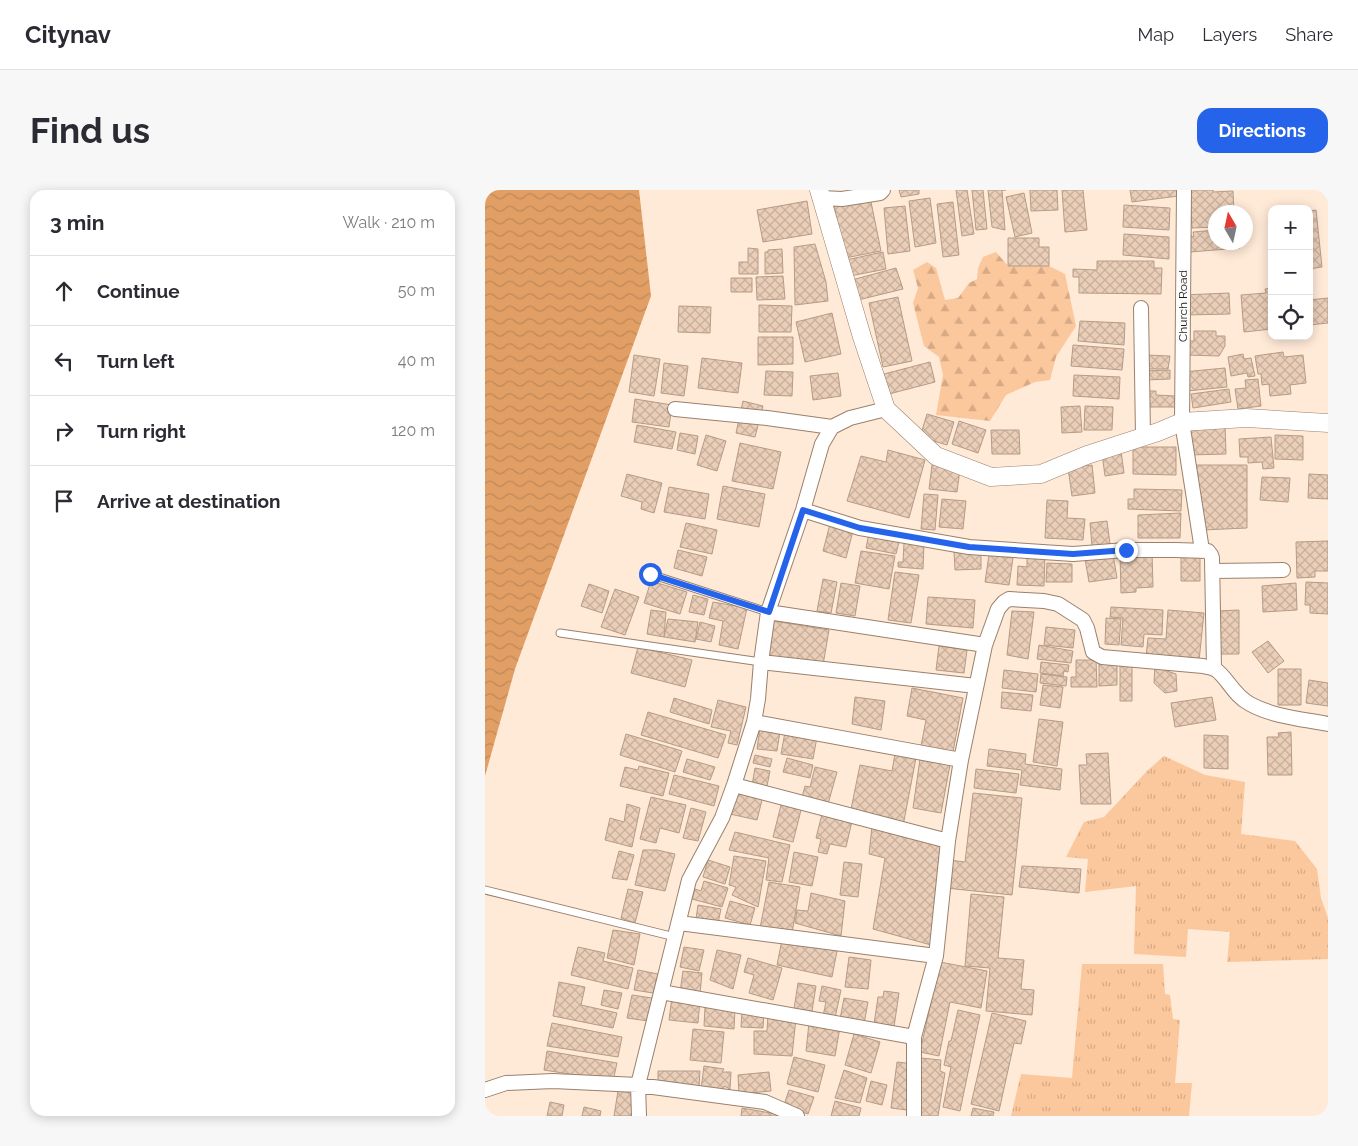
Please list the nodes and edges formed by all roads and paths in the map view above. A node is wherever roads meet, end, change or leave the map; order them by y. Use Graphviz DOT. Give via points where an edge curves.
graph roads {
  1 [pos="883,190"];
  2 [pos="1184,190"];
  3 [pos="819,194"];
  4 [pos="1141,308"];
  5 [pos="886,409"];
  6 [pos="675,410"];
  7 [pos="1182,422"];
  8 [pos="1328,423"];
  9 [pos="832,427"];
  10 [pos="1143,436"];
  11 [pos="803,510"];
  12 [pos="1201,550"];
  13 [pos="1283,570"];
  14 [pos="1212,571"];
  15 [pos="650,574"];
  16 [pos="769,612"];
  17 [pos="560,633"];
  18 [pos="985,645"];
  19 [pos="761,662"];
  20 [pos="1214,669"];
  21 [pos="976,686"];
  22 [pos="754,722"];
  23 [pos="1328,724"];
  24 [pos="961,760"];
  25 [pos="735,785"];
  26 [pos="948,841"];
  27 [pos="485,890"];
  28 [pos="677,930"];
  29 [pos="937,956"];
  30 [pos="661,992"];
  31 [pos="914,1037"];
  32 [pos="638,1085"];
  33 [pos="485,1090"];
  34 [pos="639,1116"];
  35 [pos="797,1116"];
  36 [pos="913,1116"];
  1 -- 3 [label="street" via="842,200"];
  2 -- 7 [label="street, Church Road"];
  3 -- 5 [label="street"];
  4 -- 10 [label="street"];
  5 -- 9 [label="street" via="850,418"];
  5 -- 10 [label="street" via="936,456 991,477 1041,474"];
  6 -- 9 [label="street"];
  7 -- 8 [label="street" via="1246,418"];
  7 -- 10 [label="street"];
  7 -- 12 [label="street, Church Road"];
  9 -- 11 [label="street" via="822,444"];
  11 -- 12 [label="street" via="860,528 969,547 1073,554"];
  11 -- 16 [label="street"];
  12 -- 14 [label="street" via="1208,551 1213,558"];
  13 -- 14 [label="street"];
  14 -- 20 [label="street"];
  15 -- 16 [label="lane"];
  16 -- 18 [label="street"];
  16 -- 19 [label="street"];
  17 -- 19 [label="lane"];
  18 -- 20 [label="street" via="1003,602 1044,600 1058,604 1083,620 1093,652 1102,657"];
  18 -- 21 [label="street"];
  19 -- 21 [label="street"];
  19 -- 22 [label="street"];
  20 -- 23 [label="street" via="1249,704 1274,714"];
  21 -- 24 [label="street"];
  22 -- 24 [label="street"];
  22 -- 25 [label="street"];
  24 -- 26 [label="street"];
  25 -- 26 [label="street"];
  25 -- 28 [label="street" via="722,818 689,880"];
  26 -- 29 [label="street"];
  27 -- 28 [label="lane"];
  28 -- 29 [label="street"];
  28 -- 30 [label="street"];
  29 -- 31 [label="street"];
  30 -- 31 [label="street"];
  30 -- 32 [label="street"];
  31 -- 36 [label="street"];
  32 -- 33 [label="street" via="553,1081 507,1083"];
  32 -- 34 [label="street"];
  32 -- 35 [label="street" via="765,1102"];
}
